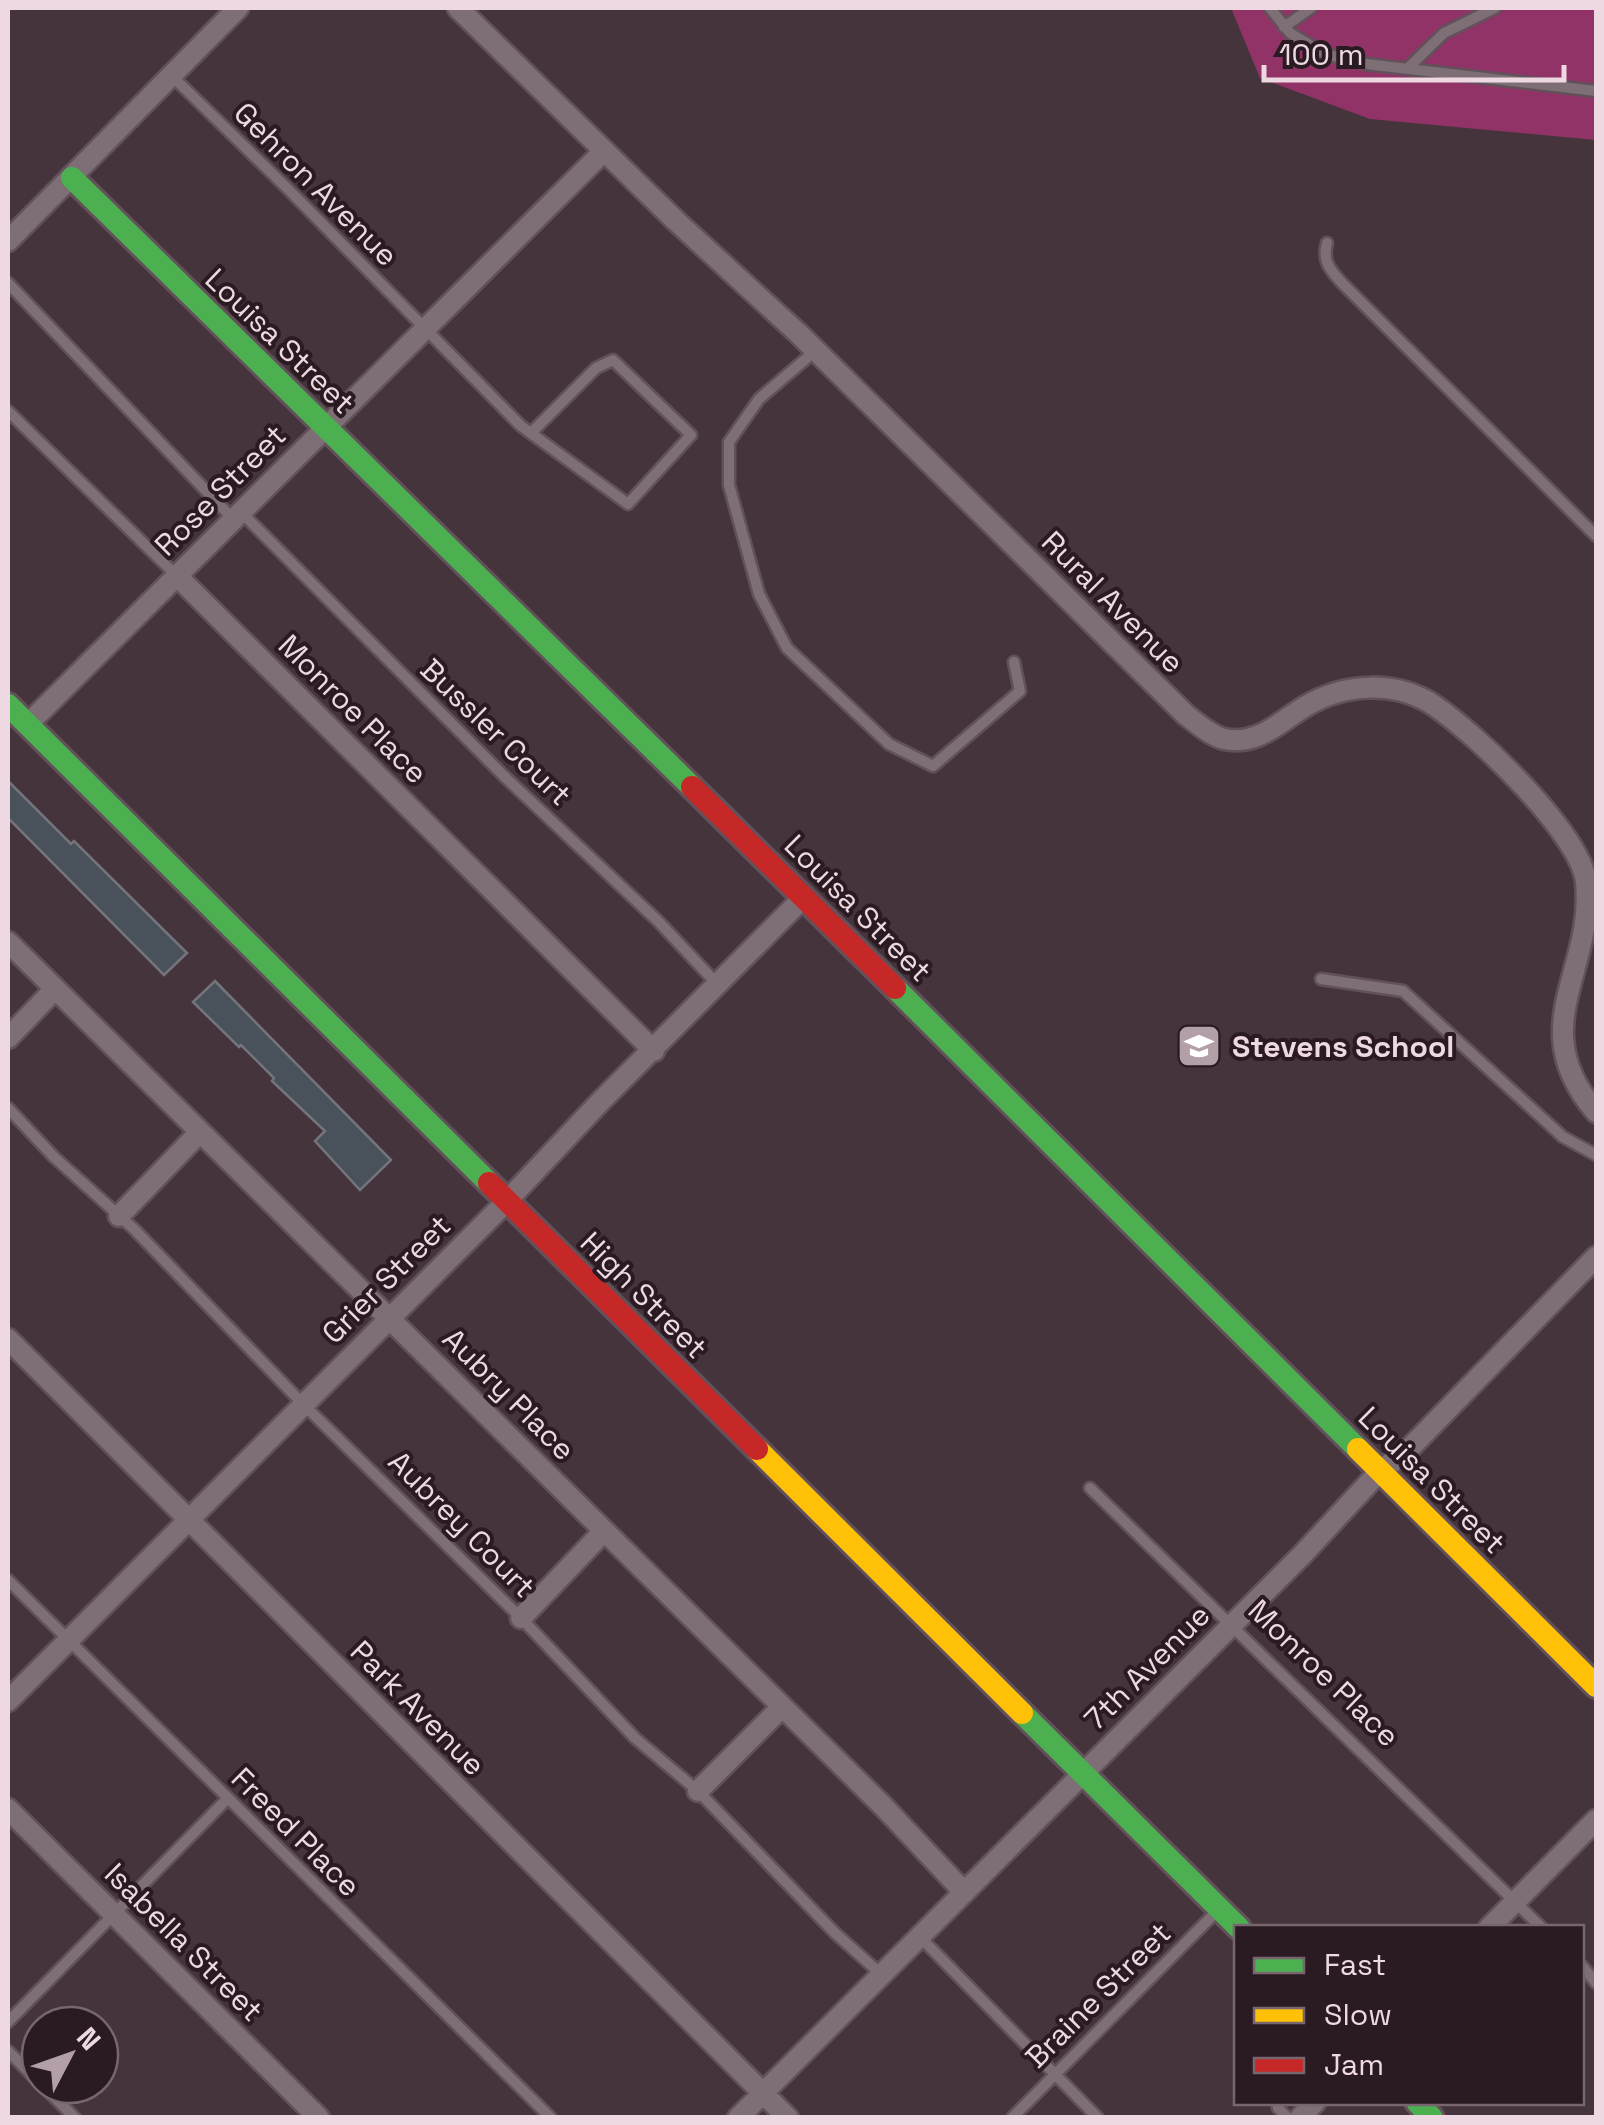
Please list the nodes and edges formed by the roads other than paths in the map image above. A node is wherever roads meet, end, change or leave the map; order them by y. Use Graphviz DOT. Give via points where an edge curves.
graph roads {
  1 [pos="238,8"];
  2 [pos="458,8"];
  3 [pos="1270,8"];
  4 [pos="1311,8"];
  5 [pos="1495,8"];
  6 [pos="1284,27"];
  7 [pos="1408,67"];
  8 [pos="172,76"];
  9 [pos="1596,91"];
  10 [pos="604,151"];
  11 [pos="72,178"];
  12 [pos="8,242"];
  13 [pos="1327,243"];
  14 [pos="8,283"];
  15 [pos="424,329"];
  16 [pos="816,350"];
  17 [pos="8,411"];
  18 [pos="326,426"];
  19 [pos="531,433"];
  20 [pos="237,516"];
  21 [pos="1596,536"];
  22 [pos="177,576"];
  23 [pos="1014,662"];
  24 [pos="8,705"];
  25 [pos="27,725"];
  26 [pos="8,745"];
  27 [pos="804,896"];
  28 [pos="8,942"];
  29 [pos="1321,979"];
  30 [pos="718,986"];
  31 [pos="55,990"];
  32 [pos="8,1038"];
  33 [pos="654,1051"];
  34 [pos="8,1108"];
  35 [pos="1596,1112"];
  36 [pos="200,1132"];
  37 [pos="1596,1154"];
  38 [pos="506,1202"];
  39 [pos="120,1216"];
  40 [pos="1596,1258"];
  41 [pos="390,1319"];
  42 [pos="8,1339"];
  43 [pos="303,1404"];
  44 [pos="1378,1472"];
  45 [pos="1090,1488"];
  46 [pos="187,1518"];
  47 [pos="604,1531"];
  48 [pos="8,1580"];
  49 [pos="526,1613"];
  50 [pos="1232,1624"];
  51 [pos="68,1641"];
  52 [pos="1596,1686"];
  53 [pos="8,1701"];
  54 [pos="782,1706"];
  55 [pos="1085,1772"];
  56 [pos="698,1792"];
  57 [pos="227,1799"];
  58 [pos="8,1809"];
  59 [pos="1596,1820"];
  60 [pos="964,1892"];
  61 [pos="1514,1903"];
  62 [pos="1220,1908"];
  63 [pos="114,1914"];
  64 [pos="1236,1925"];
  65 [pos="1492,1925"];
  66 [pos="1539,1925"];
  67 [pos="920,1937"];
  68 [pos="882,1975"];
  69 [pos="8,2022"];
  70 [pos="1055,2075"];
  71 [pos="763,2093"];
  72 [pos="319,2118"];
  73 [pos="551,2118"];
  74 [pos="738,2118"];
  75 [pos="788,2118"];
  76 [pos="1012,2118"];
  77 [pos="1098,2118"];
  1 -- 8 [label="street"];
  2 -- 10 [label="street, Rural Avenue"];
  3 -- 6 [label="lane"];
  4 -- 6 [label="lane"];
  5 -- 7 [label="lane" via="1444,33"];
  6 -- 7 [label="lane" via="1325,54"];
  7 -- 9 [label="lane"];
  8 -- 11 [label="street"];
  8 -- 15 [label="lane, Gehron Avenue"];
  10 -- 15 [label="street, Rose Street"];
  10 -- 16 [label="street, Rural Avenue"];
  11 -- 12 [label="street"];
  11 -- 18 [label="street, Louisa Street"];
  13 -- 21 [label="lane" via="1329,268 1342,283"];
  14 -- 20 [label="lane, Bussler Court"];
  15 -- 18 [label="street, Rose Street"];
  15 -- 19 [label="lane, Gehron Avenue"];
  16 -- 23 [label="lane" via="760,400 729,442 729,485 759,594 787,648 889,744 934,766 1020,691"];
  16 -- 35 [label="street, Rural Avenue" via="1162,693 1214,735 1260,736 1330,694 1377,687 1424,700 1460,726 1561,829 1582,864 1584,939 1566,994 1563,1038 1568,1066"];
  17 -- 22 [label="lane, Monroe Place"];
  18 -- 20 [label="street, Rose Street"];
  18 -- 27 [label="street, Louisa Street"];
  19 -- 19 [label="lane, Gehron Avenue" via="628,504 692,435 613,360 596,368"];
  20 -- 22 [label="street, Rose Street"];
  20 -- 30 [label="lane, Bussler Court"];
  22 -- 25 [label="street, Rose Street"];
  22 -- 33 [label="street, Monroe Place"];
  24 -- 25 [label="street, High Street"];
  25 -- 26 [label="street, Rose Street"];
  25 -- 38 [label="street, High Street"];
  27 -- 30 [label="street, Grier Street"];
  27 -- 44 [label="street, Louisa Street"];
  28 -- 31 [label="street, Aubry Place"];
  29 -- 37 [label="lane" via="1403,991 1564,1136"];
  30 -- 33 [label="street, Grier Street"];
  31 -- 32 [label="street"];
  31 -- 36 [label="street, Aubry Place"];
  33 -- 38 [label="street, Grier Street"];
  34 -- 39 [label="lane, Aubrey Court"];
  36 -- 39 [label="street"];
  36 -- 41 [label="street, Aubry Place"];
  38 -- 41 [label="street, Grier Street"];
  38 -- 55 [label="street, High Street"];
  39 -- 43 [label="lane, Aubrey Court"];
  40 -- 44 [label="street, 7th Avenue" via="1408,1450"];
  41 -- 43 [label="street, Grier Street"];
  41 -- 47 [label="street, Aubry Place"];
  42 -- 46 [label="street, Park Avenue"];
  43 -- 46 [label="street, Grier Street"];
  43 -- 49 [label="lane, Aubrey Court"];
  44 -- 50 [label="street, 7th Avenue"];
  44 -- 52 [label="street, Louisa Street"];
  45 -- 50 [label="lane, Monroe Place"];
  46 -- 51 [label="street, Grier Street"];
  46 -- 71 [label="street, Park Avenue"];
  47 -- 49 [label="street"];
  47 -- 54 [label="street, Aubry Place"];
  48 -- 51 [label="lane, Freed Place"];
  49 -- 56 [label="lane, Aubrey Court" via="635,1738"];
  50 -- 55 [label="street, 7th Avenue"];
  50 -- 61 [label="lane, Monroe Place"];
  51 -- 53 [label="street, Grier Street"];
  51 -- 57 [label="lane, Freed Place"];
  54 -- 56 [label="street"];
  54 -- 60 [label="street, Aubry Place"];
  55 -- 60 [label="street, 7th Avenue"];
  55 -- 62 [label="street, High Street"];
  56 -- 68 [label="lane, Aubrey Court"];
  57 -- 63 [label="lane"];
  57 -- 73 [label="lane, Freed Place"];
  58 -- 63 [label="street, Isabella Street"];
  59 -- 61 [label="street"];
  60 -- 67 [label="street, 7th Avenue"];
  61 -- 65 [label="street"];
  61 -- 66 [label="lane, Monroe Place"];
  62 -- 64 [label="street, High Street"];
  62 -- 70 [label="lane, Braine Street"];
  63 -- 69 [label="lane"];
  63 -- 72 [label="street, Isabella Street"];
  67 -- 68 [label="street, 7th Avenue"];
  67 -- 70 [label="lane"];
  68 -- 71 [label="street, 7th Avenue"];
  70 -- 76 [label="lane, Braine Street"];
  70 -- 77 [label="lane"];
  71 -- 74 [label="street, 7th Avenue"];
  71 -- 75 [label="street, Park Avenue"];
}
